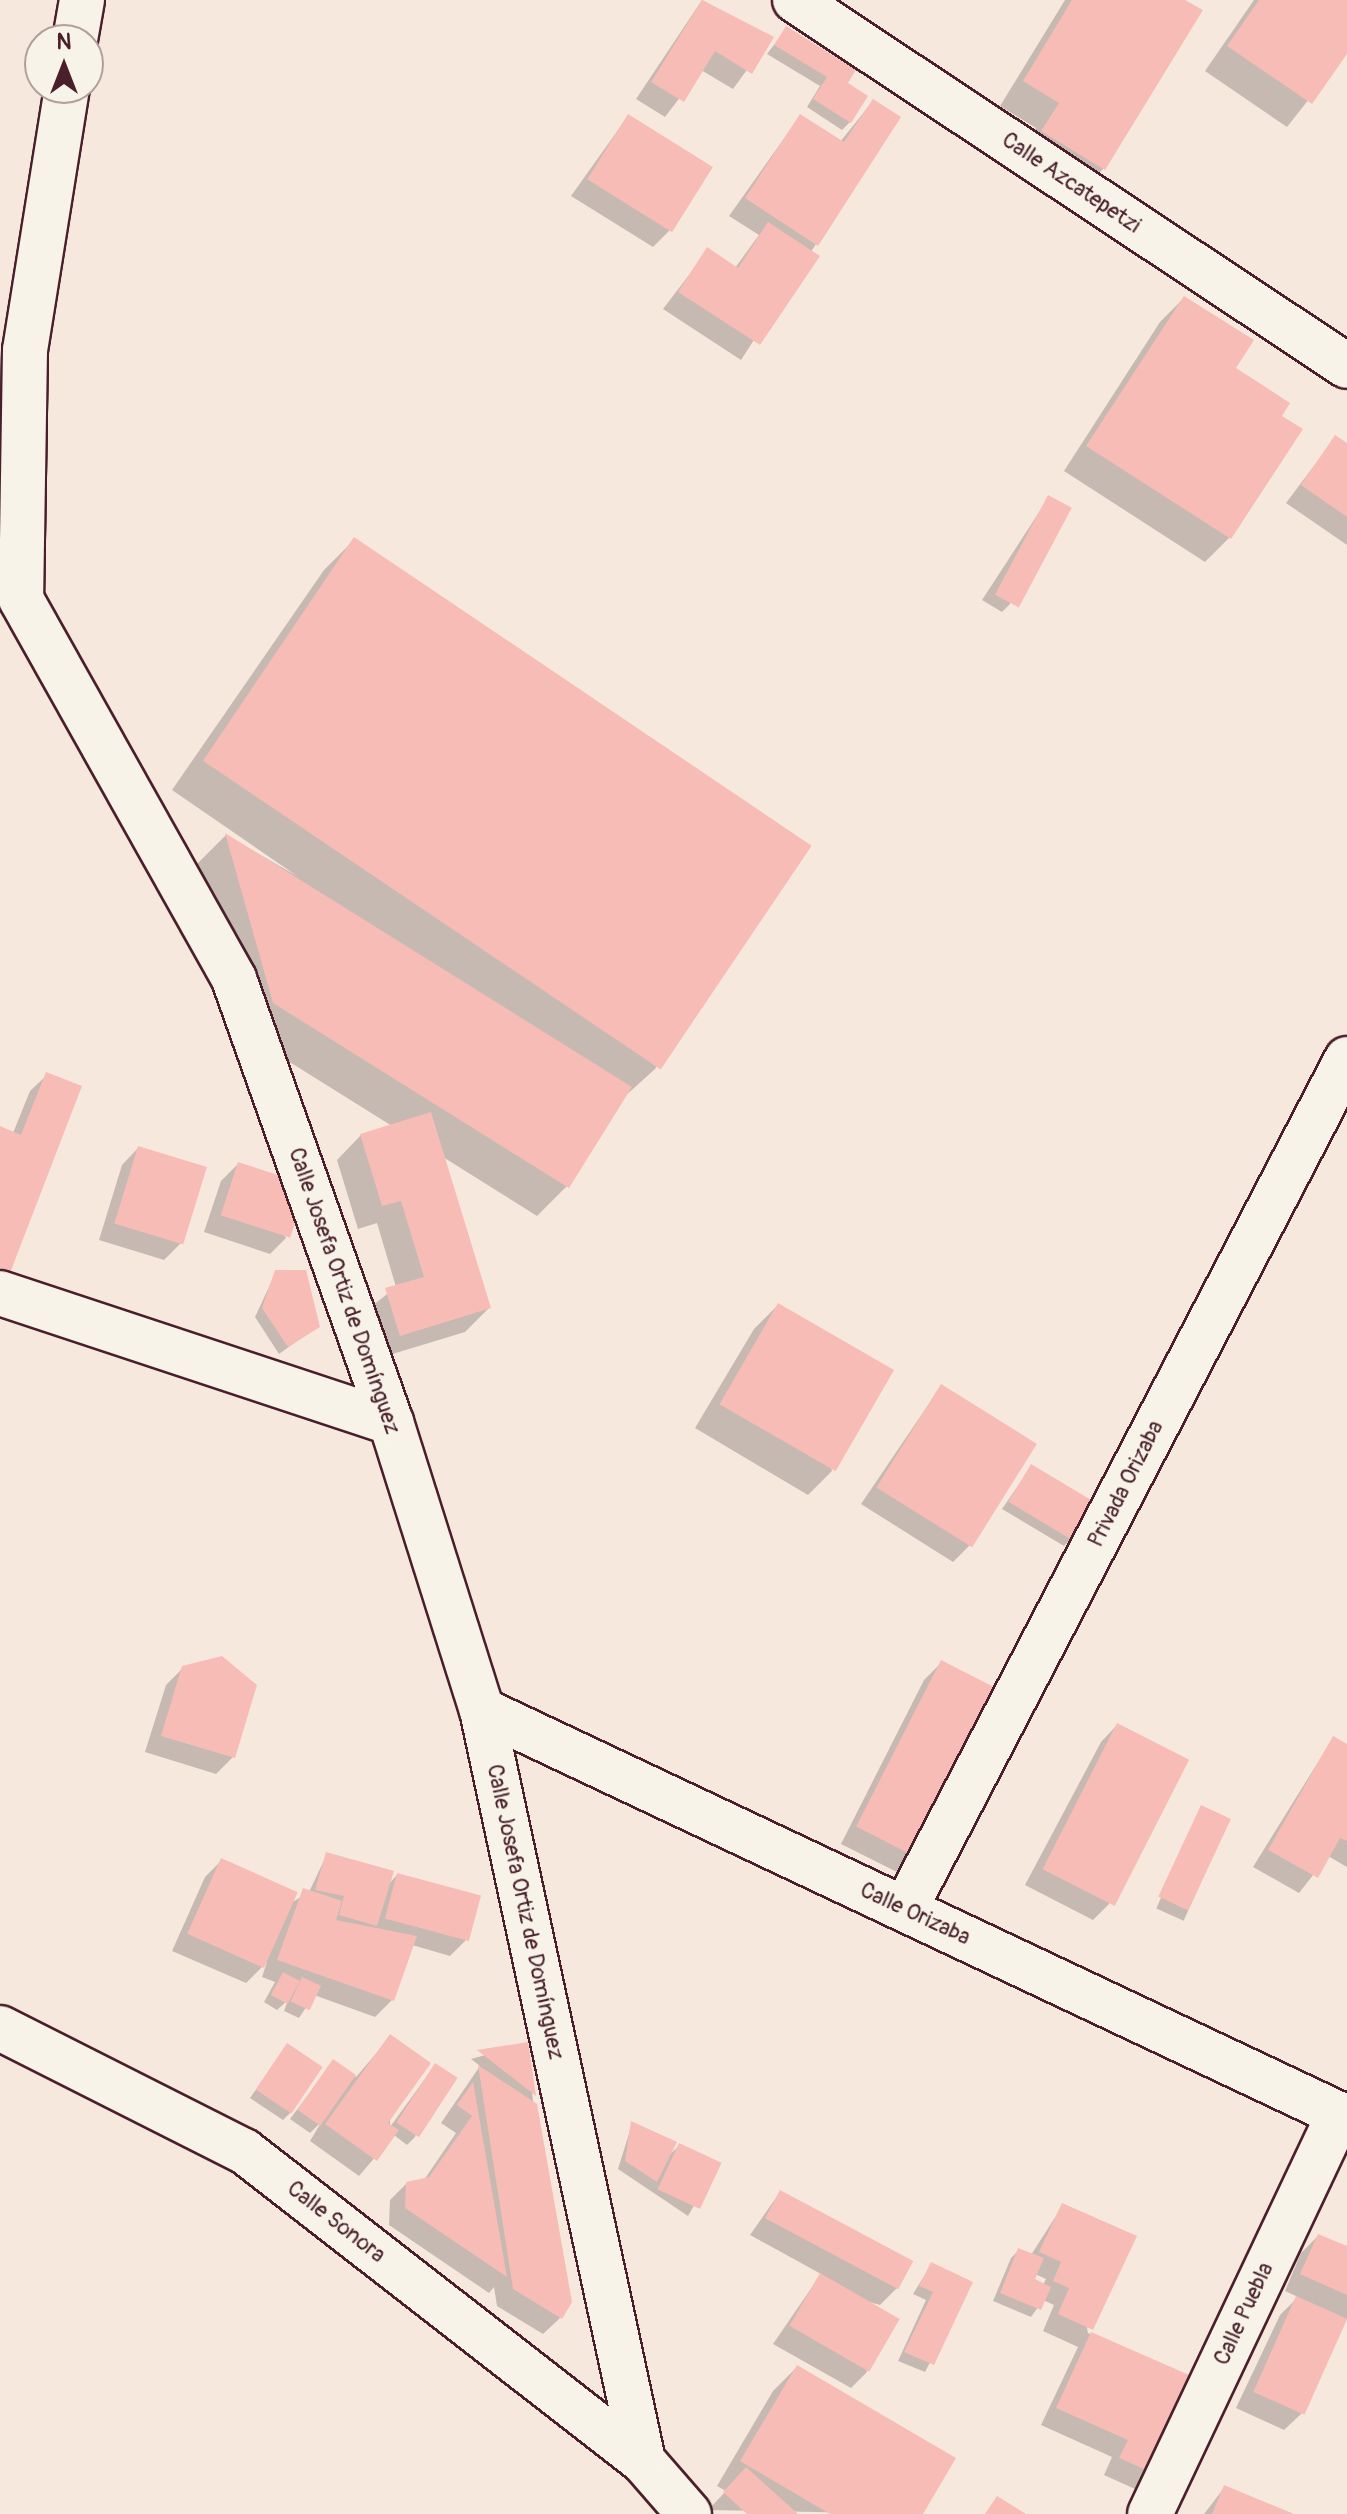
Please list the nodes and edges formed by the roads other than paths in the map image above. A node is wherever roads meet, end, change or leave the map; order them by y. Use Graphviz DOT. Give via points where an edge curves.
graph roads {
  1 [pos="82,0"];
  2 [pos="795,0"];
  3 [pos="78,24"];
  4 [pos="64,104"];
  5 [pos="1347,366"];
  6 [pos="1347,1059"];
  7 [pos="0,1293"];
  8 [pos="391,1422"];
  9 [pos="482,1710"];
  10 [pos="905,1909"];
  11 [pos="0,2028"];
  12 [pos="1343,2116"];
  13 [pos="643,2461"];
  14 [pos="689,2514"];
  15 [pos="1150,2514"];
  1 -- 3 [label="street"];
  2 -- 5 [label="street, Calle Azcatepetzi"];
  4 -- 8 [label="street, Calle Josefa Ortiz de Domínguez" via="25,350 21,599 234,979"];
  6 -- 10 [label="street, Privada Orizaba"];
  7 -- 8 [label="street"];
  8 -- 9 [label="street, Calle Josefa Ortiz de Domínguez"];
  9 -- 10 [label="street, Calle Orizaba"];
  9 -- 13 [label="street, Calle Josefa Ortiz de Domínguez"];
  10 -- 12 [label="street, Calle Orizaba"];
  11 -- 13 [label="street, Calle Sonora" via="244,2151"];
  12 -- 15 [label="street, Calle Puebla"];
  13 -- 14 [label="street, Calle Josefa Ortiz de Domínguez"];
}
